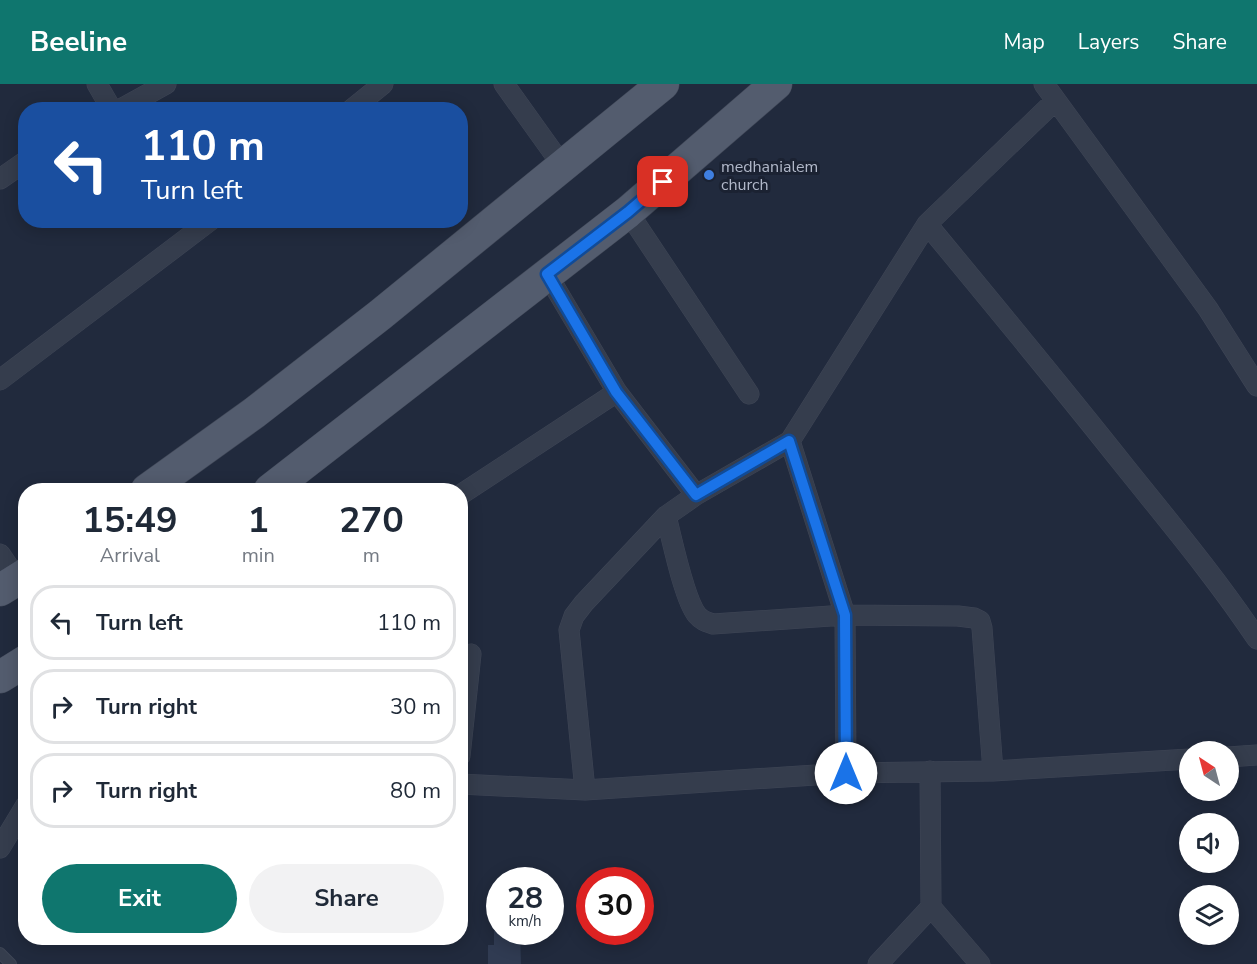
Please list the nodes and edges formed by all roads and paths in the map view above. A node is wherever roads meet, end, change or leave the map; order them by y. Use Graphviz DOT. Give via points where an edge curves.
graph roads {
  1 [pos="97,84"];
  2 [pos="166,84"];
  3 [pos="383,84"];
  4 [pos="504,84"];
  5 [pos="663,84"];
  6 [pos="776,84"];
  7 [pos="1044,84"];
  8 [pos="1055,101"];
  9 [pos="107,102"];
  10 [pos="133,102"];
  11 [pos="361,102"];
  12 [pos="562,165"];
  13 [pos="18,166"];
  14 [pos="0,178"];
  15 [pos="628,212"];
  16 [pos="927,224"];
  17 [pos="200,228"];
  18 [pos="547,274"];
  19 [pos="0,380"];
  20 [pos="1257,386"];
  21 [pos="616,392"];
  22 [pos="749,394"];
  23 [pos="789,441"];
  24 [pos="157,483"];
  25 [pos="279,483"];
  26 [pos="468,490"];
  27 [pos="696,495"];
  28 [pos="666,516"];
  29 [pos="0,554"];
  30 [pos="14,581"];
  31 [pos="845,615"];
  32 [pos="1257,639"];
  33 [pos="471,654"];
  34 [pos="18,666"];
  35 [pos="0,677"];
  36 [pos="468,682"];
  37 [pos="1257,755"];
  38 [pos="1239,756"];
  39 [pos="1179,760"];
  40 [pos="930,771"];
  41 [pos="993,771"];
  42 [pos="846,773"];
  43 [pos="468,784"];
  44 [pos="585,790"];
  45 [pos="18,818"];
  46 [pos="0,848"];
  47 [pos="931,907"];
  48 [pos="0,953"];
  49 [pos="11,964"];
  50 [pos="878,964"];
  51 [pos="980,964"];
  1 -- 9 [label="street"];
  2 -- 10 [label="street"];
  3 -- 11 [label="street"];
  4 -- 12 [label="street"];
  5 -- 12 [label="main road"];
  6 -- 15 [label="main road"];
  7 -- 8 [label="street"];
  8 -- 16 [label="street"];
  8 -- 20 [label="street" via="1203,301"];
  12 -- 24 [label="main road" via="254,413"];
  13 -- 14 [label="street"];
  15 -- 18 [label="main road"];
  15 -- 22 [label="street"];
  16 -- 23 [label="street"];
  16 -- 32 [label="street" via="1194,553"];
  17 -- 19 [label="street"];
  18 -- 21 [label="street"];
  18 -- 25 [label="main road"];
  21 -- 26 [label="street"];
  21 -- 27 [label="street"];
  23 -- 27 [label="street"];
  23 -- 31 [label="street"];
  27 -- 28 [label="street"];
  28 -- 31 [label="street" via="688,597 703,621 713,624"];
  28 -- 44 [label="street" via="584,603 569,630"];
  29 -- 30 [label="street"];
  31 -- 41 [label="street" via="958,616 980,621"];
  31 -- 42 [label="street"];
  33 -- 36 [label="street"];
  34 -- 35 [label="main road"];
  37 -- 38 [label="street"];
  39 -- 41 [label="street"];
  40 -- 41 [label="street"];
  40 -- 42 [label="street"];
  40 -- 47 [label="street"];
  42 -- 44 [label="street"];
  43 -- 44 [label="street"];
  45 -- 46 [label="street"];
  47 -- 50 [label="street"];
  47 -- 51 [label="street"];
  48 -- 49 [label="lane"];
}
